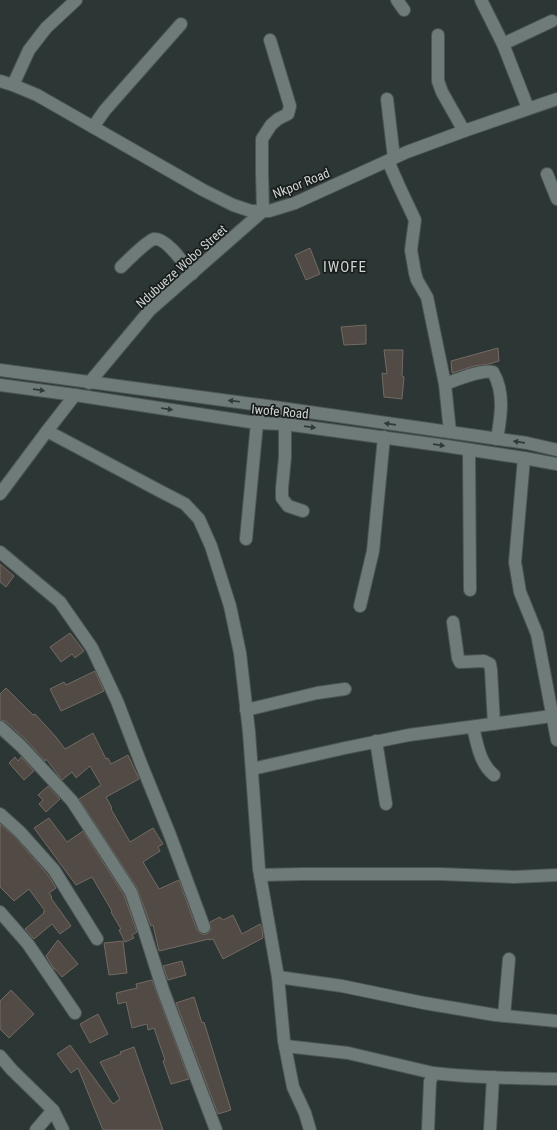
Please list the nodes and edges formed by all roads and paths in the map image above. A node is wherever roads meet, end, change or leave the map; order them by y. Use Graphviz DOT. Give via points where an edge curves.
graph roads {
  1 [pos="76,0"];
  2 [pos="482,0"];
  3 [pos="552,21"];
  4 [pos="181,24"];
  5 [pos="438,35"];
  6 [pos="270,40"];
  7 [pos="503,44"];
  8 [pos="0,81"];
  9 [pos="13,85"];
  10 [pos="387,99"];
  11 [pos="557,99"];
  12 [pos="528,108"];
  13 [pos="93,127"];
  14 [pos="464,131"];
  15 [pos="391,159"];
  16 [pos="547,174"];
  17 [pos="557,198"];
  18 [pos="263,211"];
  19 [pos="121,267"];
  20 [pos="192,274"];
  21 [pos="0,370"];
  22 [pos="89,383"];
  23 [pos="445,384"];
  24 [pos="0,385"];
  25 [pos="75,395"];
  26 [pos="260,405"];
  27 [pos="256,424"];
  28 [pos="285,424"];
  29 [pos="47,431"];
  30 [pos="450,432"];
  31 [pos="384,438"];
  32 [pos="497,439"];
  33 [pos="469,450"];
  34 [pos="557,450"];
  35 [pos="524,458"];
  36 [pos="557,464"];
  37 [pos="0,494"];
  38 [pos="303,511"];
  39 [pos="246,539"];
  40 [pos="0,552"];
  41 [pos="470,590"];
  42 [pos="360,606"];
  43 [pos="453,622"];
  44 [pos="344,689"];
  45 [pos="246,710"];
  46 [pos="552,716"];
  47 [pos="494,724"];
  48 [pos="0,727"];
  49 [pos="473,727"];
  50 [pos="557,740"];
  51 [pos="376,741"];
  52 [pos="252,769"];
  53 [pos="494,775"];
  54 [pos="386,804"];
  55 [pos="0,814"];
  56 [pos="260,875"];
  57 [pos="557,875"];
  58 [pos="0,912"];
  59 [pos="204,927"];
  60 [pos="97,939"];
  61 [pos="509,959"];
  62 [pos="278,977"];
  63 [pos="75,1013"];
  64 [pos="504,1016"];
  65 [pos="557,1021"];
  66 [pos="285,1046"];
  67 [pos="0,1056"];
  68 [pos="433,1073"];
  69 [pos="493,1077"];
  70 [pos="557,1078"];
  71 [pos="53,1110"];
  72 [pos="36,1130"];
  73 [pos="63,1130"];
  74 [pos="216,1130"];
  75 [pos="310,1130"];
  76 [pos="428,1130"];
  77 [pos="490,1130"];
  1 -- 9 [label="street" via="46,28 29,50"];
  2 -- 7 [label="street"];
  3 -- 7 [label="street"];
  4 -- 13 [label="street"];
  5 -- 14 [label="street" via="438,81"];
  6 -- 18 [label="street" via="290,106 288,114 271,125 262,139"];
  7 -- 12 [label="street"];
  8 -- 9 [label="street, Nkpor Road"];
  9 -- 13 [label="street, Nkpor Road" via="37,95"];
  10 -- 15 [label="street"];
  11 -- 12 [label="street, Nkpor Road"];
  12 -- 14 [label="street, Nkpor Road"];
  13 -- 18 [label="street, Nkpor Road" via="227,202 251,211"];
  14 -- 15 [label="street, Nkpor Road"];
  15 -- 18 [label="street, Nkpor Road" via="295,203"];
  15 -- 23 [label="street" via="398,186 416,220 411,250 415,273 427,297"];
  16 -- 17 [label="street"];
  18 -- 20 [label="street, Ndubueze Wobo Street"];
  19 -- 20 [label="street" via="153,239 160,239"];
  20 -- 22 [label="street, Ndubueze Wobo Street" via="150,310"];
  21 -- 22 [label="street, Iwofe Road"];
  26 -- 22 [label="street, Iwofe Road, one-way"];
  23 -- 30 [label="street"];
  23 -- 32 [label="street" via="480,372 493,372 497,378 502,402"];
  24 -- 25 [label="street, Iwofe Road, one-way"];
  25 -- 27 [label="street, Iwofe Road, one-way"];
  25 -- 29 [label="street"];
  26 -- 27 [label="street"];
  30 -- 26 [label="street, Iwofe Road, one-way"];
  27 -- 28 [label="street, Iwofe Road"];
  27 -- 39 [label="street"];
  28 -- 31 [label="street, Iwofe Road, one-way"];
  28 -- 38 [label="street" via="282,498 288,506"];
  29 -- 37 [label="street"];
  29 -- 45 [label="street" via="185,504 199,519 230,606 240,653"];
  30 -- 32 [label="street, Iwofe Road"];
  31 -- 33 [label="street, Iwofe Road, one-way"];
  31 -- 42 [label="street" via="373,551"];
  34 -- 32 [label="street, Iwofe Road, one-way"];
  33 -- 35 [label="street, Iwofe Road"];
  33 -- 41 [label="street"];
  35 -- 36 [label="street, Iwofe Road"];
  35 -- 46 [label="street" via="515,562 520,592 537,634"];
  40 -- 59 [label="street" via="60,602 92,648 117,701"];
  43 -- 47 [label="street" via="460,662 484,661 490,664"];
  44 -- 45 [label="street"];
  45 -- 52 [label="street"];
  46 -- 47 [label="street"];
  46 -- 50 [label="street"];
  47 -- 49 [label="street"];
  48 -- 74 [label="street" via="72,801 131,892 163,990"];
  49 -- 51 [label="street"];
  49 -- 53 [label="street" via="483,762"];
  51 -- 52 [label="street"];
  51 -- 54 [label="street"];
  52 -- 56 [label="street"];
  55 -- 60 [label="street" via="54,870"];
  56 -- 57 [label="street"];
  56 -- 62 [label="street"];
  58 -- 63 [label="street" via="28,944"];
  61 -- 64 [label="street"];
  62 -- 64 [label="street" via="342,986"];
  62 -- 66 [label="street"];
  64 -- 65 [label="street"];
  66 -- 68 [label="street" via="348,1053"];
  66 -- 75 [label="street" via="293,1087"];
  67 -- 71 [label="street"];
  68 -- 69 [label="street"];
  68 -- 76 [label="street" via="430,1082"];
  69 -- 70 [label="street"];
  69 -- 77 [label="street"];
  71 -- 72 [label="street"];
  71 -- 73 [label="street"];
}
